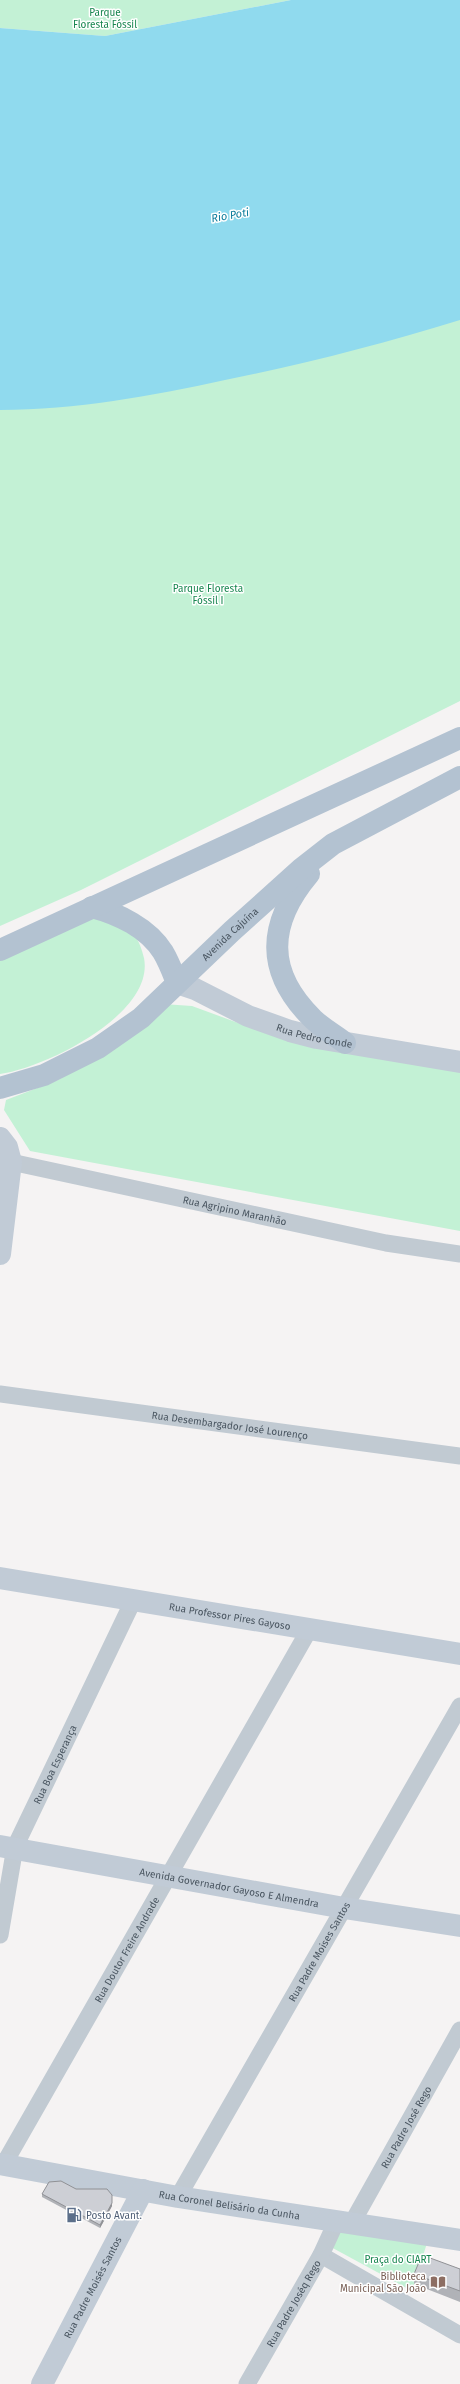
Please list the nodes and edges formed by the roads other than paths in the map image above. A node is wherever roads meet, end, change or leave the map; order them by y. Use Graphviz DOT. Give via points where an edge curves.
graph roads {
  1 [pos="460,738"];
  2 [pos="460,777"];
  3 [pos="333,844"];
  4 [pos="92,907"];
  5 [pos="0,950"];
  6 [pos="177,983"];
  7 [pos="345,1043"];
  8 [pos="460,1062"];
  9 [pos="0,1088"];
  10 [pos="0,1138"];
  11 [pos="11,1162"];
  12 [pos="0,1254"];
  13 [pos="460,1254"];
  14 [pos="0,1394"];
  15 [pos="460,1456"];
  16 [pos="0,1578"];
  17 [pos="133,1601"];
  18 [pos="309,1630"];
  19 [pos="460,1654"];
  20 [pos="460,1706"];
  21 [pos="7,1846"];
  22 [pos="169,1875"];
  23 [pos="344,1908"];
  24 [pos="460,1926"];
  25 [pos="0,1935"];
  26 [pos="460,2030"];
  27 [pos="2,2164"];
  28 [pos="143,2190"];
  29 [pos="178,2197"];
  30 [pos="345,2222"];
  31 [pos="460,2240"];
  32 [pos="321,2256"];
  33 [pos="460,2335"];
  34 [pos="42,2384"];
  35 [pos="246,2384"];
  1 -- 4 [label="main road"];
  2 -- 3 [label="main road, Avenida Cajuína"];
  3 -- 6 [label="main road, Avenida Cajuína" via="301,869"];
  3 -- 7 [label="main road" via="302,881 290,901 281,919 276,950 281,974 293,995 314,1020"];
  4 -- 5 [label="main road"];
  4 -- 6 [label="main road" via="119,916 142,930 163,952"];
  6 -- 7 [label="main road, Rua Pedro Conde" via="194,989 222,1005 290,1031"];
  6 -- 9 [label="main road, Avenida Cajuína" via="141,1018 98,1048 44,1075"];
  7 -- 8 [label="main road, Rua Pedro Conde"];
  10 -- 11 [label="main road" via="7,1147"];
  11 -- 12 [label="main road"];
  11 -- 13 [label="street, Rua Agripino Maranhão" via="386,1243"];
  14 -- 15 [label="street, Rua Desembargador José Lourenço"];
  16 -- 17 [label="main road, Rua Professor Pires Gayoso"];
  17 -- 18 [label="main road, Rua Professor Pires Gayoso"];
  17 -- 21 [label="street, Rua Boa Esperança"];
  18 -- 19 [label="main road, Rua Professor Pires Gayoso"];
  18 -- 22 [label="street, Rua Doutor Freire Andrade"];
  20 -- 23 [label="street, Rua Padre Moises Santos"];
  21 -- 22 [label="main road, Avenida Governador Gayoso E Almendra"];
  21 -- 25 [label="street, Rua Boa Esperança"];
  22 -- 23 [label="main road, Avenida Governador Gayoso E Almendra"];
  22 -- 27 [label="street, Rua Doutor Freire Andrade"];
  23 -- 24 [label="main road, Avenida Governador Gayoso E Almendra"];
  23 -- 29 [label="street, Rua Padre Moises Santos"];
  26 -- 30 [label="street, Rua Padre José Rego"];
  27 -- 28 [label="main road, Rua Coronel Belisário da Cunha"];
  28 -- 29 [label="main road, Rua Coronel Belisário da Cunha"];
  28 -- 34 [label="main road, Rua Padre Moisés Santos"];
  29 -- 30 [label="main road, Rua Coronel Belisário da Cunha"];
  30 -- 31 [label="main road, Rua Coronel Belisário da Cunha"];
  30 -- 32 [label="street, Rua Padre Joséq Rego"];
  32 -- 33 [label="street"];
  32 -- 35 [label="street, Rua Padre Joséq Rego"];
}
